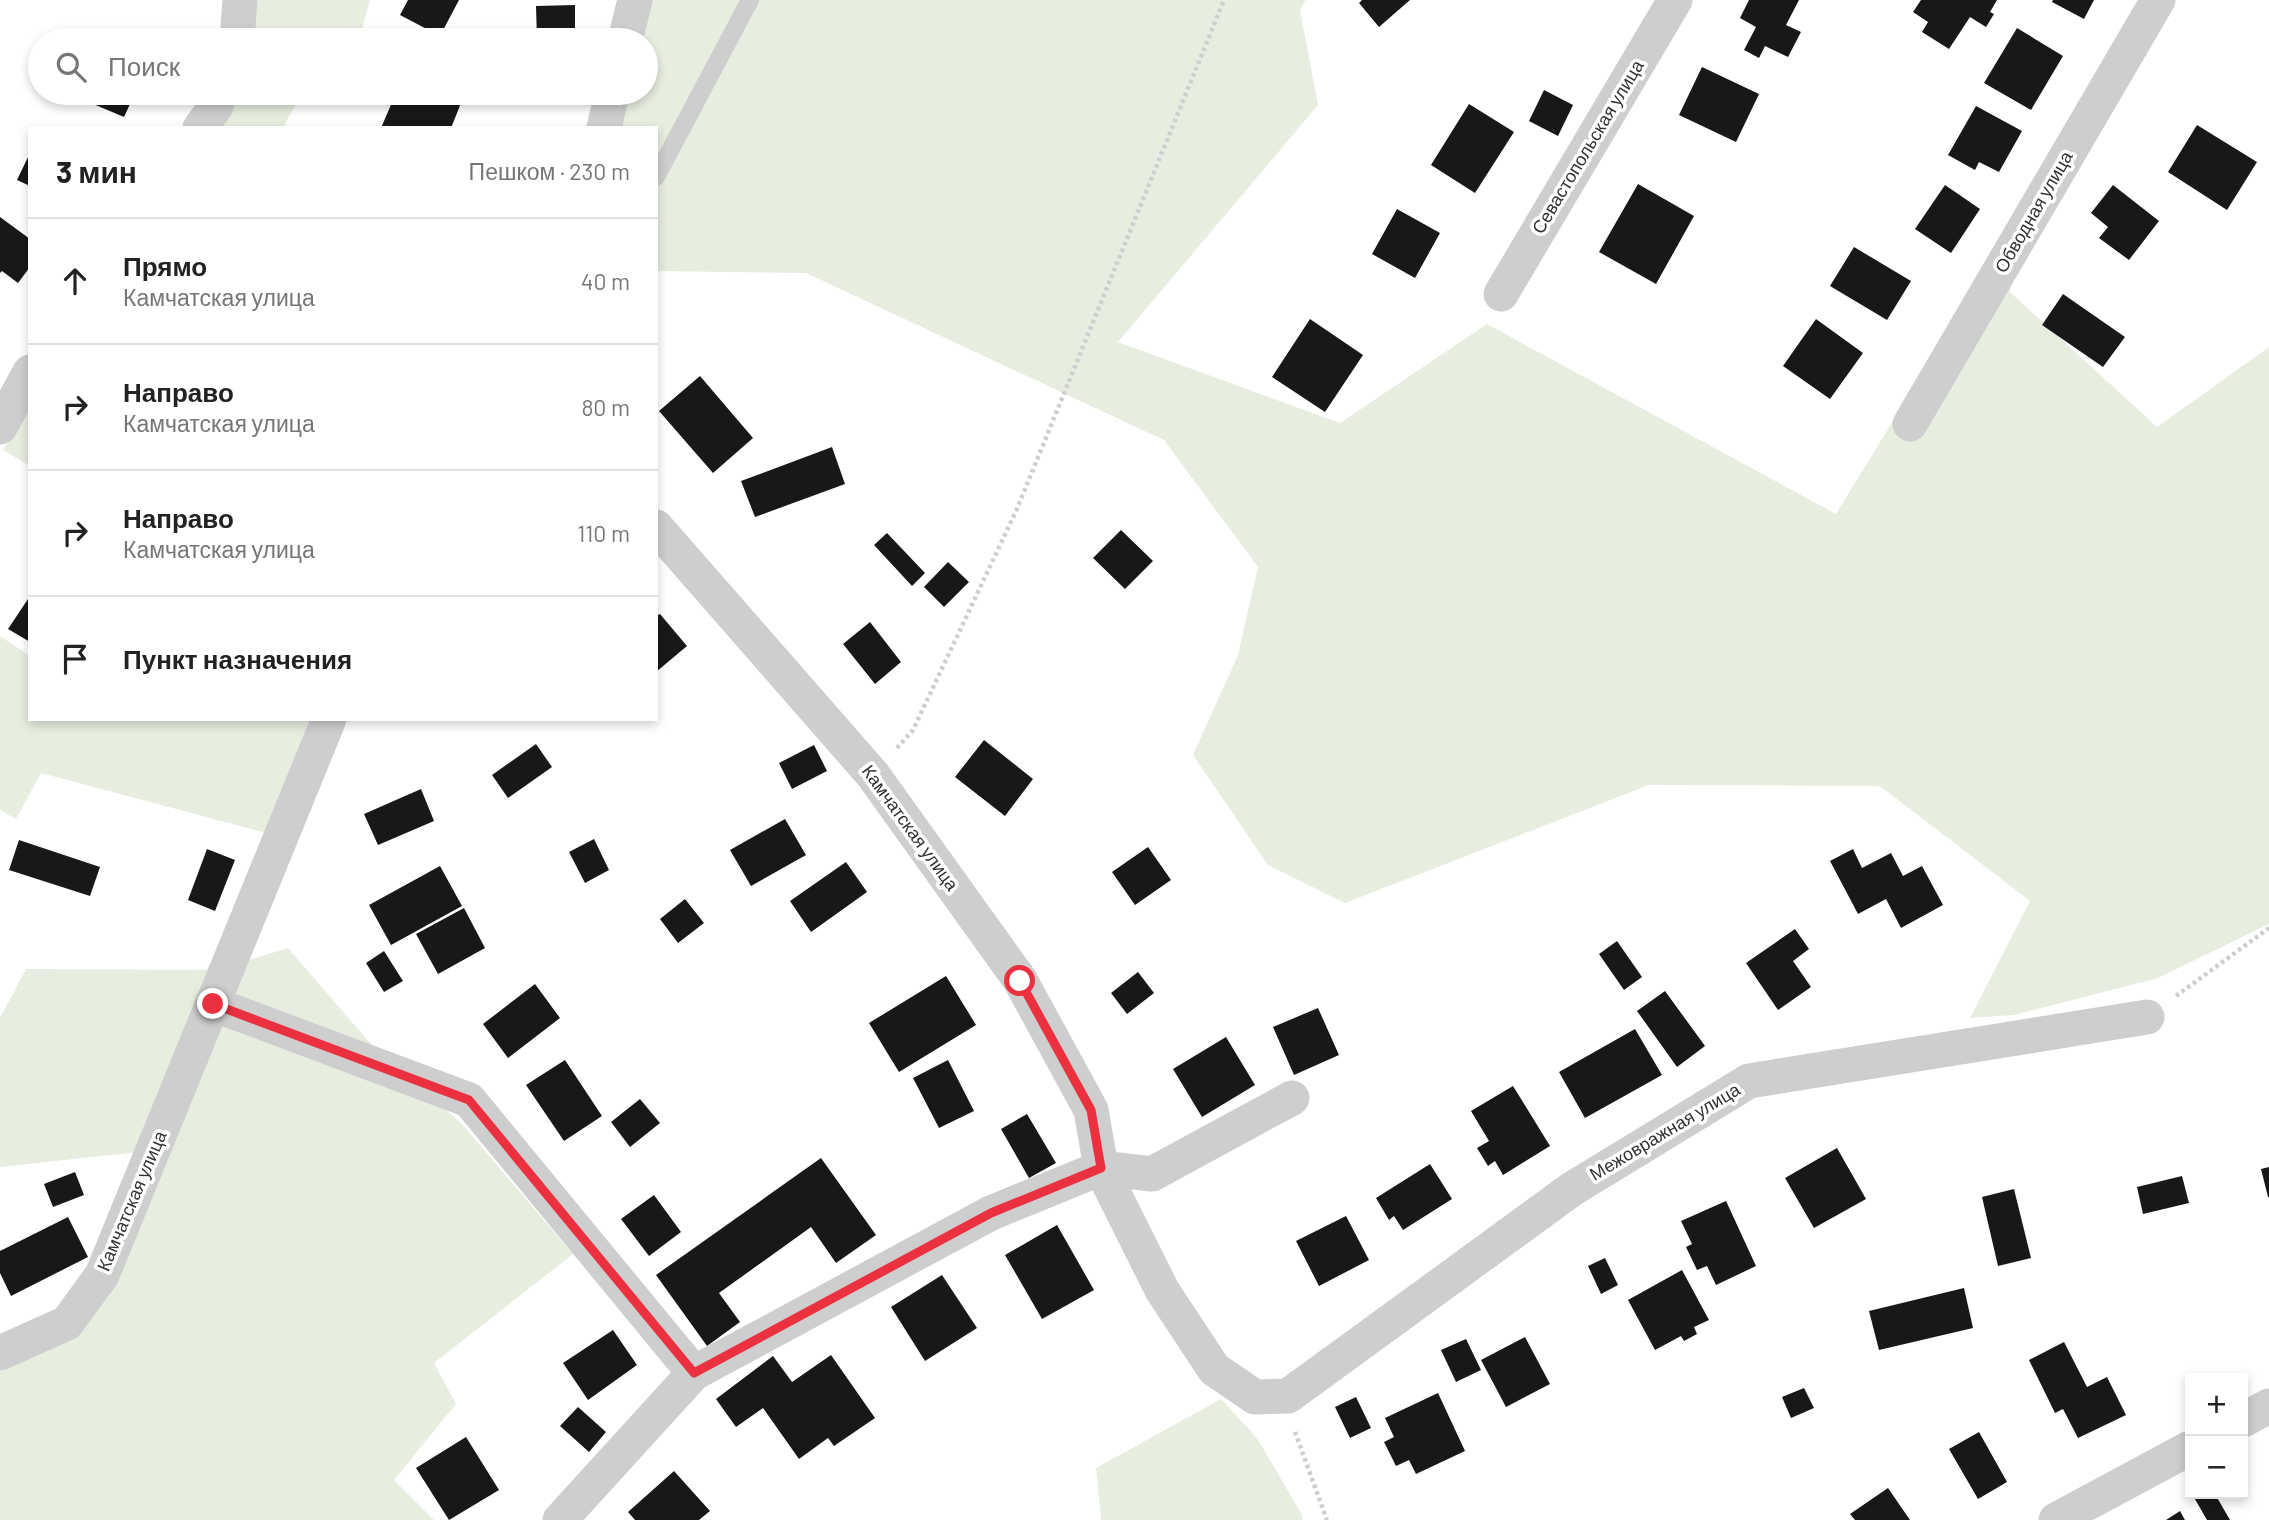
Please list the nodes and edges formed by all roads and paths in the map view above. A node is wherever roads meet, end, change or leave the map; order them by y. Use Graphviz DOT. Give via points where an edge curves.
graph roads {
  1 [pos="240,0"];
  2 [pos="635,0"];
  3 [pos="750,0"];
  4 [pos="1224,0"];
  5 [pos="1675,0"];
  6 [pos="2158,0"];
  7 [pos="238,28"];
  8 [pos="628,28"];
  9 [pos="216,105"];
  10 [pos="609,105"];
  11 [pos="201,126"];
  12 [pos="604,126"];
  13 [pos="658,173"];
  14 [pos="1501,294"];
  15 [pos="28,376"];
  16 [pos="1910,425"];
  17 [pos="0,427"];
  18 [pos="658,529"];
  19 [pos="328,721"];
  20 [pos="873,775"];
  21 [pos="2269,928"];
  22 [pos="213,1004"];
  23 [pos="2147,1017"];
  24 [pos="1292,1098"];
  25 [pos="1101,1168"];
  26 [pos="0,1353"];
  27 [pos="694,1373"];
  28 [pos="1272,1396"];
  29 [pos="2269,1406"];
  30 [pos="2248,1417"];
  31 [pos="2185,1451"];
  32 [pos="560,1520"];
  33 [pos="1326,1520"];
  34 [pos="2056,1520"];
  1 -- 7 [label="street"];
  2 -- 8 [label="street"];
  3 -- 13 [label="lane"];
  4 -- 20 [label="path" via="1017,509 913,730"];
  5 -- 14 [label="street, Севастопольская улица"];
  6 -- 16 [label="street, Обводная улица"];
  9 -- 11 [label="street"];
  10 -- 12 [label="street"];
  15 -- 17 [label="street"];
  18 -- 20 [label="street, Камчатская улица"];
  19 -- 22 [label="street, Камчатская улица"];
  20 -- 25 [label="street, Камчатская улица" via="1020,981 1091,1110"];
  21 -- 23 [label="path"];
  22 -- 26 [label="street, Камчатская улица" via="102,1275 67,1323"];
  22 -- 27 [label="street" via="469,1100"];
  23 -- 28 [label="street, Межовражная улица" via="1749,1081 1572,1188"];
  24 -- 25 [label="street" via="1152,1174"];
  25 -- 27 [label="street" via="991,1213"];
  25 -- 28 [label="street, Камчатская улица" via="1162,1290 1214,1369"];
  27 -- 32 [label="street"];
  28 -- 33 [label="path" via="1296,1433"];
  29 -- 30 [label="street"];
  31 -- 34 [label="street"];
}
